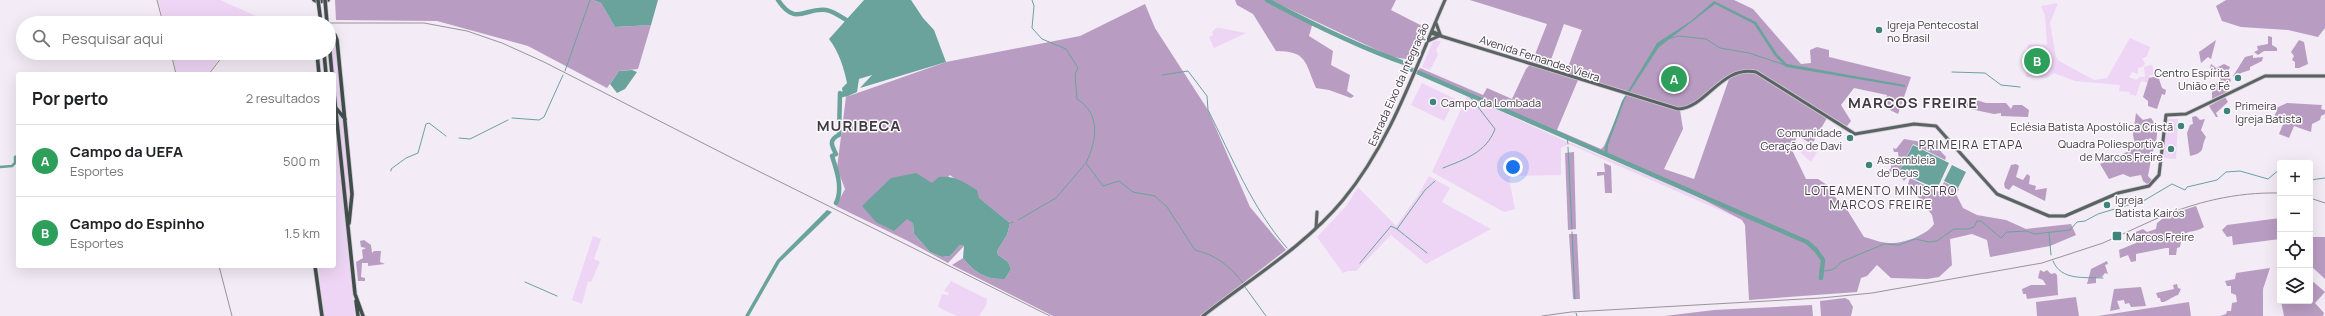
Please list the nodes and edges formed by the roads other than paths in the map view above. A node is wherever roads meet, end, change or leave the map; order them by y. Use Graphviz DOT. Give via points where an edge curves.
graph roads {
  1 [pos="314,0"];
  2 [pos="318,0"];
  3 [pos="325,0"];
  4 [pos="328,0"];
  5 [pos="1445,0"];
  6 [pos="319,16"];
  7 [pos="326,16"];
  8 [pos="1436,22"];
  9 [pos="1431,32"];
  10 [pos="1439,35"];
  11 [pos="336,37"];
  12 [pos="1427,42"];
  13 [pos="318,60"];
  14 [pos="325,60"];
  15 [pos="331,60"];
  16 [pos="319,72"];
  17 [pos="326,72"];
  18 [pos="332,72"];
  19 [pos="2325,76"];
  20 [pos="336,107"];
  21 [pos="345,119"];
  22 [pos="1317,212"];
  23 [pos="348,228"];
  24 [pos="1316,228"];
  25 [pos="315,268"];
  26 [pos="355,294"];
  27 [pos="321,314"];
  28 [pos="358,316"];
  29 [pos="363,316"];
  30 [pos="1203,316"];
  1 -- 4 [label="highway"];
  2 -- 6 [label="highway, bridge"];
  3 -- 7 [label="highway, bridge"];
  5 -- 8 [label="main road, Estrada Eixo da Integração"];
  8 -- 9 [label="main road, Estrada Eixo da Integração"];
  8 -- 10 [label="main road"];
  9 -- 10 [label="main road, Avenida Fernandes Vieira"];
  9 -- 12 [label="main road, Estrada Eixo da Integração"];
  10 -- 12 [label="main road"];
  10 -- 19 [label="main road, Avenida Fernandes Vieira" via="1632,97 1681,109 1692,105 1729,77 1751,71 1764,76 1851,133 1861,134 1914,124 1936,126 1997,194 2044,215 2056,217 2070,214 2118,194 2149,186 2156,180 2159,175 2166,115 2186,114 2265,76"];
  11 -- 21 [label="highway"];
  12 -- 24 [label="main road, Estrada Eixo da Integração" via="1373,158 1342,200"];
  13 -- 16 [label="highway"];
  14 -- 17 [label="highway"];
  15 -- 18 [label="highway"];
  20 -- 21 [label="highway"];
  20 -- 23 [label="highway"];
  21 -- 23 [label="highway" via="352,194"];
  22 -- 24 [label="main road"];
  23 -- 26 [label="highway"];
  24 -- 30 [label="main road, Estrada Eixo da Integração"];
  25 -- 27 [label="highway"];
  26 -- 28 [label="highway"];
  26 -- 29 [label="highway"];
}
